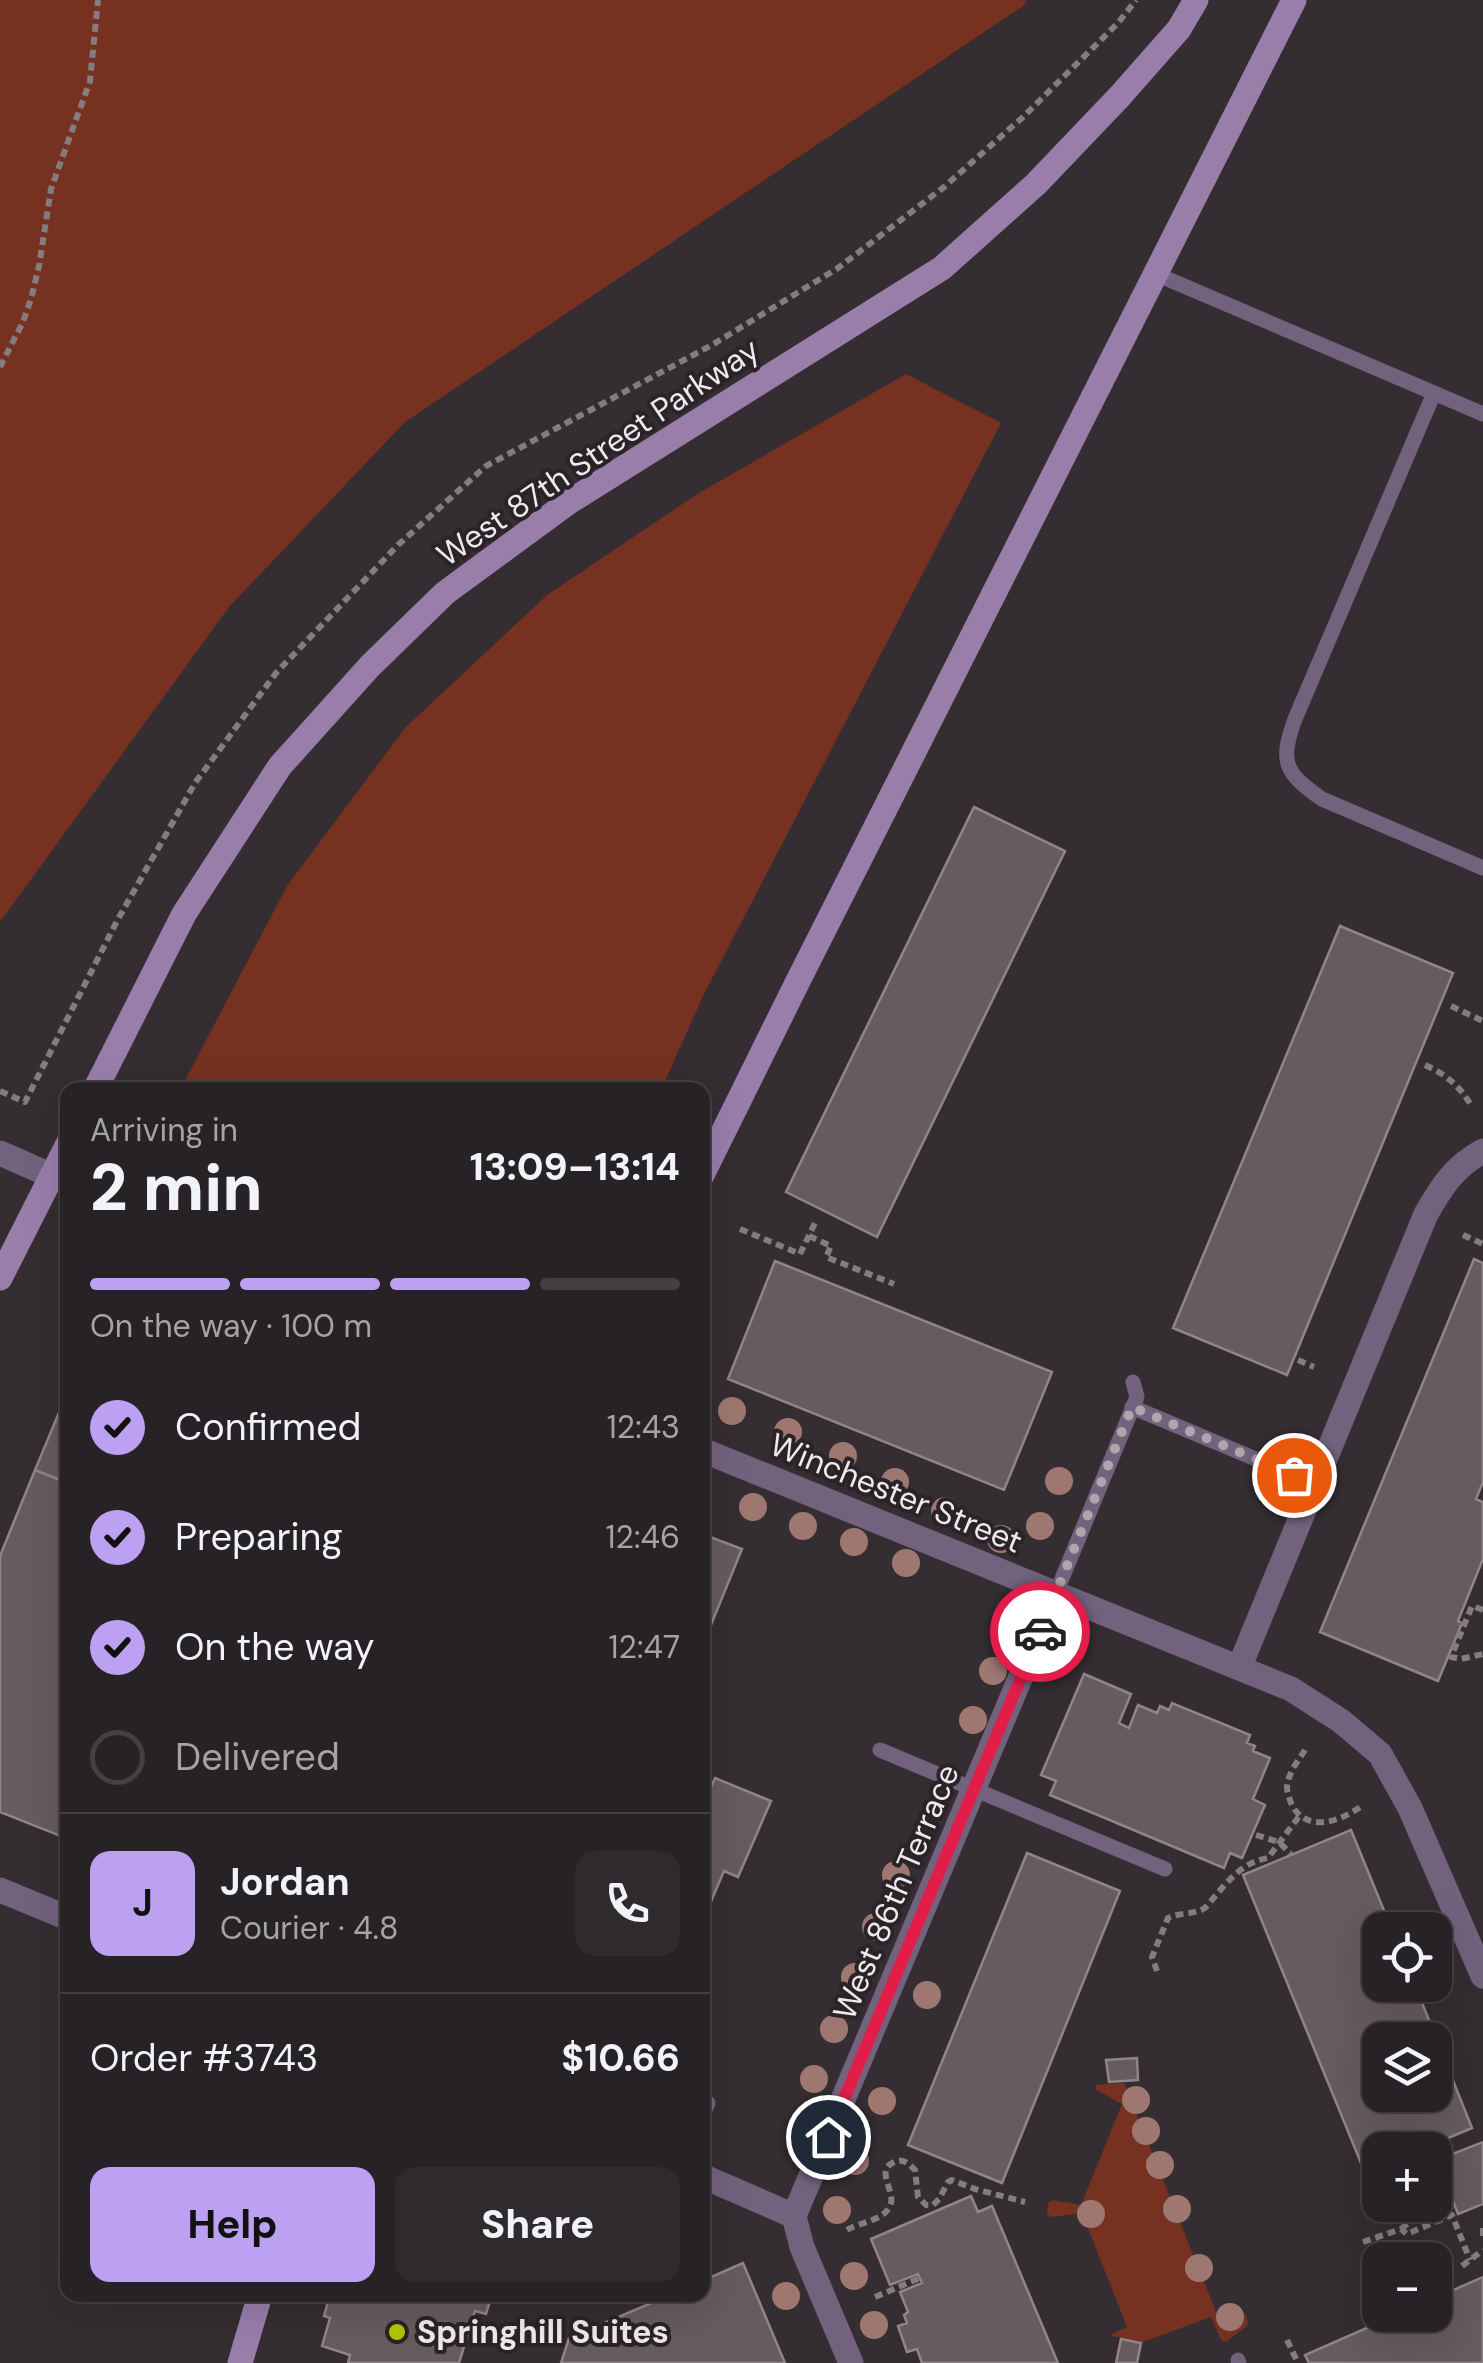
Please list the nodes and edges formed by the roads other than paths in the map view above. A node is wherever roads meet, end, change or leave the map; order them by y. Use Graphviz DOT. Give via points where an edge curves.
graph roads {
  1 [pos="1196,0"];
  2 [pos="1294,0"];
  3 [pos="1156,274"];
  4 [pos="1434,392"];
  5 [pos="1483,414"];
  6 [pos="1483,868"];
  7 [pos="99,1082"];
  8 [pos="1483,1151"];
  9 [pos="0,1153"];
  10 [pos="710,1159"];
  11 [pos="60,1179"];
  12 [pos="0,1278"];
  13 [pos="1134,1382"];
  14 [pos="1132,1407"];
  15 [pos="710,1453"];
  16 [pos="1315,1484"];
  17 [pos="1056,1593"];
  18 [pos="1239,1668"];
  19 [pos="880,1750"];
  20 [pos="975,1788"];
  21 [pos="1165,1869"];
  22 [pos="0,1890"];
  23 [pos="60,1915"];
  24 [pos="1483,1976"];
  25 [pos="710,2179"];
  26 [pos="794,2216"];
  27 [pos="258,2302"];
  28 [pos="240,2363"];
  29 [pos="851,2363"];
  1 -- 7 [label="main road, West 87th Street Parkway" via="1120,96 942,268 570,502 445,594 370,666 280,766 184,914"];
  2 -- 3 [label="main road"];
  3 -- 4 [label="lane"];
  3 -- 10 [label="main road"];
  4 -- 5 [label="lane"];
  4 -- 6 [label="lane" via="1285,746 1289,770 1322,799"];
  8 -- 16 [label="street" via="1444,1182 1426,1214"];
  9 -- 11 [label="street"];
  11 -- 12 [label="main road"];
  13 -- 14 [label="lane"];
  14 -- 16 [label="lane"];
  14 -- 17 [label="lane"];
  15 -- 17 [label="street, Winchester Street"];
  16 -- 18 [label="street"];
  17 -- 18 [label="street, Winchester Street"];
  17 -- 20 [label="street, West 86th Terrace"];
  18 -- 24 [label="street, Winchester Street" via="1291,1689 1380,1754"];
  19 -- 20 [label="lane"];
  20 -- 21 [label="lane"];
  20 -- 26 [label="street, West 86th Terrace"];
  22 -- 23 [label="street"];
  25 -- 26 [label="street"];
  26 -- 29 [label="street"];
  27 -- 28 [label="main road"];
}
